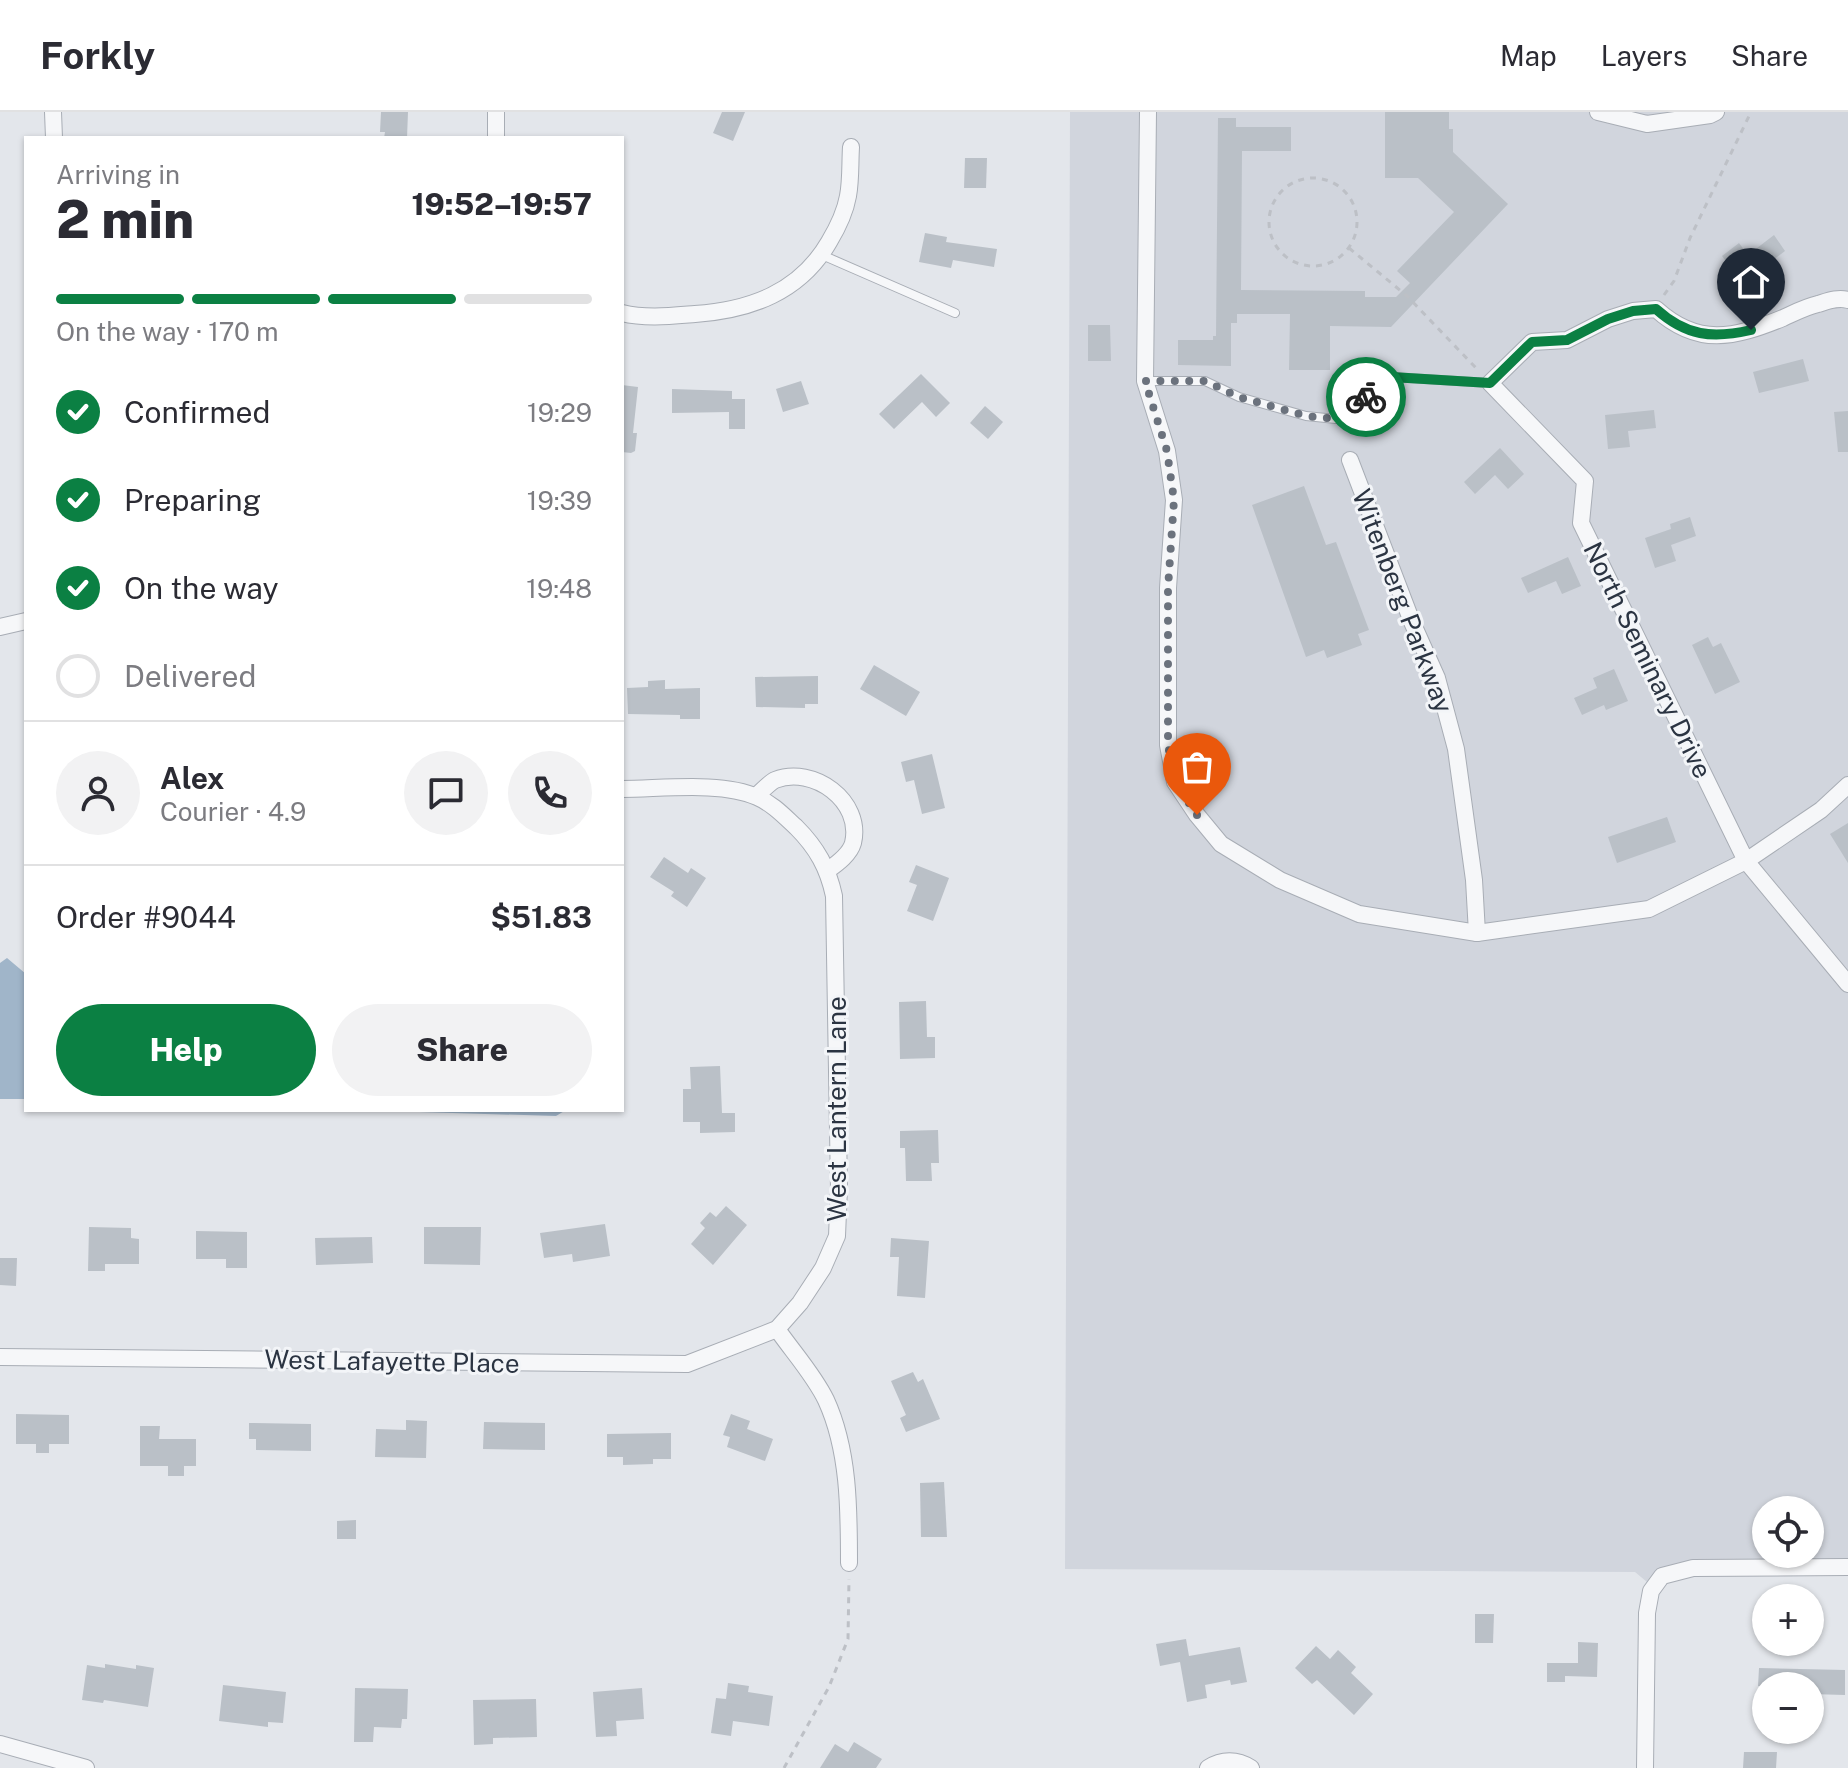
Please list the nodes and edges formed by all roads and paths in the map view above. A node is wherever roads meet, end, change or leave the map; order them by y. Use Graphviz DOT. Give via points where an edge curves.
graph roads {
  1 [pos="53,112"];
  2 [pos="496,112"];
  3 [pos="1148,112"];
  4 [pos="1598,112"];
  5 [pos="1716,112"];
  6 [pos="1751,112"];
  7 [pos="54,136"];
  8 [pos="496,136"];
  9 [pos="851,147"];
  10 [pos="1349,248"];
  11 [pos="822,255"];
  12 [pos="1848,300"];
  13 [pos="1656,309"];
  14 [pos="955,313"];
  15 [pos="624,314"];
  16 [pos="1145,381"];
  17 [pos="1490,383"];
  18 [pos="1350,460"];
  19 [pos="24,621"];
  20 [pos="0,627"];
  21 [pos="1848,785"];
  22 [pos="624,789"];
  23 [pos="756,796"];
  24 [pos="1746,861"];
  25 [pos="828,870"];
  26 [pos="1477,933"];
  27 [pos="1848,984"];
  28 [pos="777,1329"];
  29 [pos="0,1357"];
  30 [pos="849,1563"];
  31 [pos="1848,1567"];
  32 [pos="0,1744"];
  33 [pos="86,1768"];
  34 [pos="784,1768"];
  35 [pos="1208,1768"];
  36 [pos="1251,1768"];
  37 [pos="1645,1768"];
  1 -- 7 [label="street"];
  2 -- 8 [label="street"];
  3 -- 16 [label="street"];
  4 -- 5 [label="street" via="1647,124"];
  6 -- 13 [label="path" via="1674,281"];
  9 -- 11 [label="street" via="848,196"];
  10 -- 10 [label="path" via="1358,222 1349,195 1339,186 1312,178 1286,187 1276,199 1269,228 1283,254 1310,266 1325,265"];
  10 -- 17 [label="path" via="1407,296"];
  11 -- 14 [label="lane"];
  11 -- 15 [label="street" via="802,277 769,299 738,309 669,316"];
  12 -- 13 [label="street" via="1811,305 1721,337 1673,325"];
  13 -- 17 [label="street" via="1608,319 1567,340 1532,342"];
  16 -- 17 [label="lane" via="1205,381 1239,397 1336,419 1361,409 1375,376"];
  16 -- 26 [label="street" via="1167,451 1174,500 1167,692 1175,782 1221,844 1280,880 1359,914"];
  17 -- 24 [label="street, North Seminary Drive" via="1585,481 1581,523"];
  18 -- 26 [label="street, Witenberg Parkway" via="1437,678 1452,734"];
  19 -- 20 [label="street"];
  21 -- 24 [label="street"];
  22 -- 23 [label="street, West Lantern Lane" via="721,789"];
  23 -- 25 [label="street, West Lantern Lane" via="779,810"];
  23 -- 25 [label="street" via="775,780 793,779 825,784 839,794 853,824 853,844"];
  24 -- 26 [label="street" via="1649,909"];
  24 -- 27 [label="street, North Seminary Drive"];
  25 -- 28 [label="street, West Lantern Lane" via="834,896 837,1236 823,1268"];
  28 -- 29 [label="street, West Lafayette Place" via="687,1364"];
  28 -- 30 [label="street" via="825,1398 835,1426 849,1503"];
  30 -- 34 [label="path" via="848,1639 829,1687"];
  31 -- 37 [label="street" via="1693,1568 1670,1572 1655,1584 1646,1623"];
  32 -- 33 [label="street"];
  35 -- 36 [label="street" via="1236,1761"];
}
